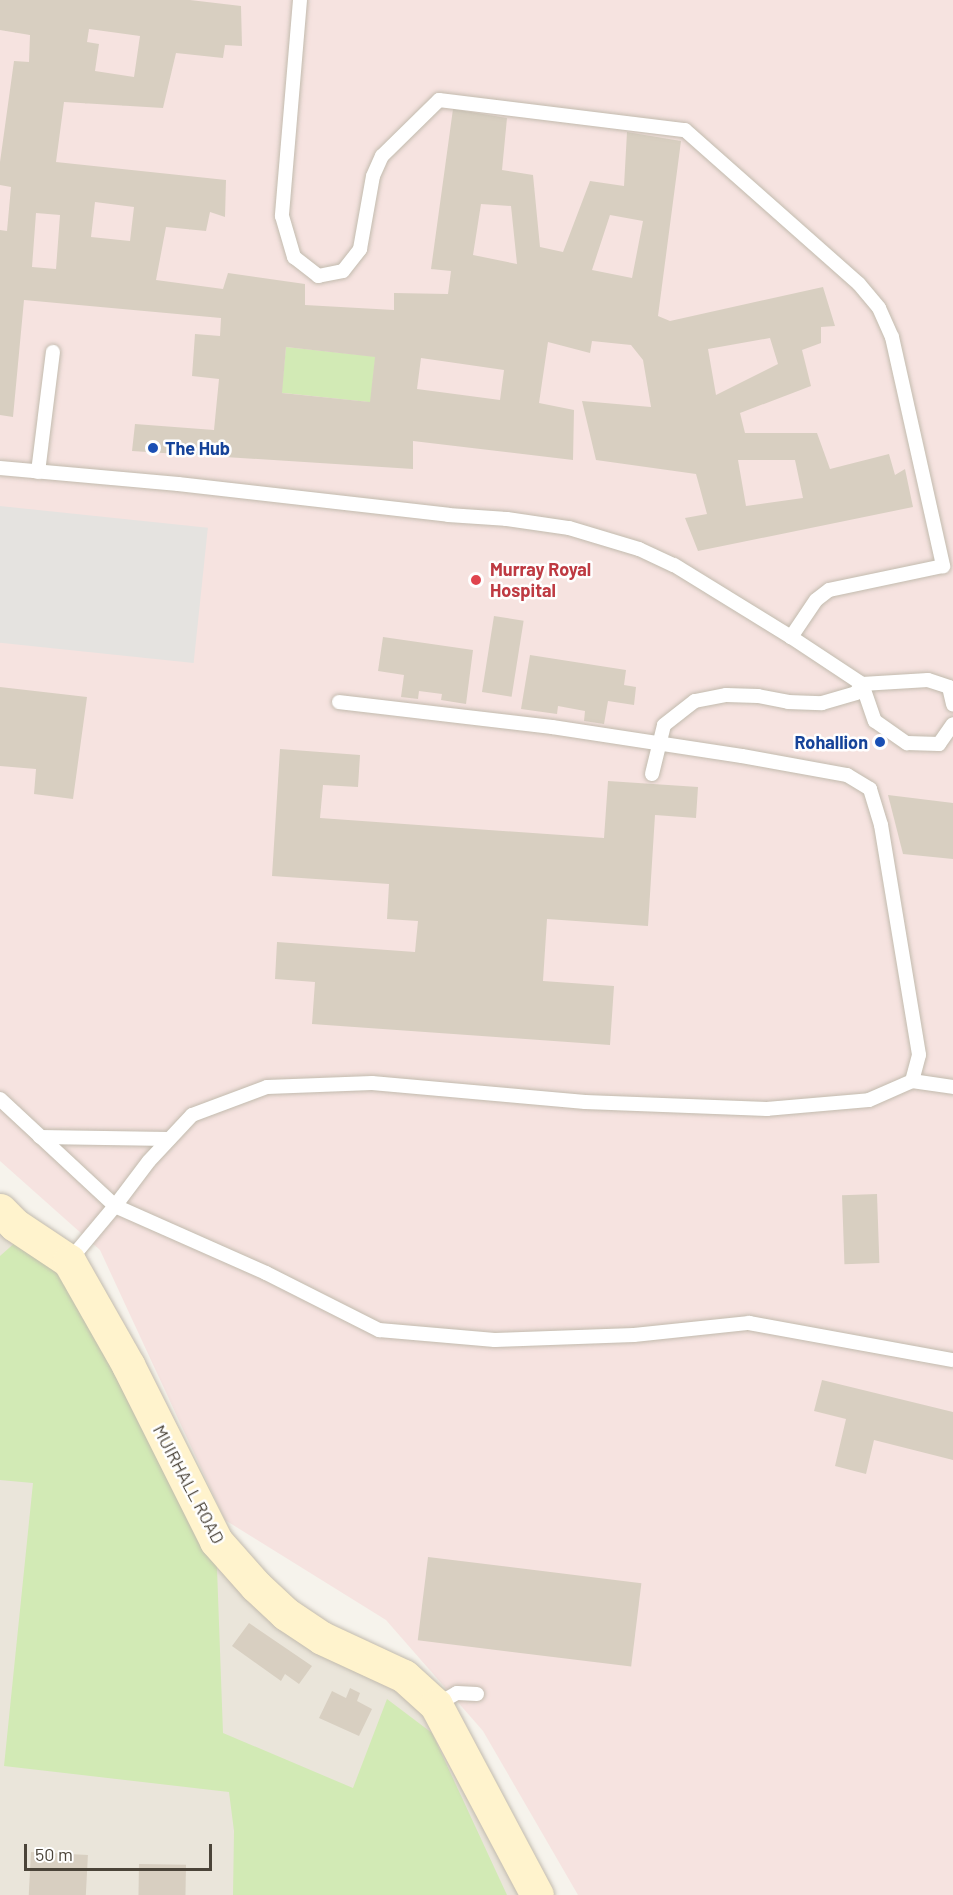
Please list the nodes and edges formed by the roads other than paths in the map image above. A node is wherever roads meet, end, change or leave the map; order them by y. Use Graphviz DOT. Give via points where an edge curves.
graph roads {
  1 [pos="300,0"];
  2 [pos="54,352"];
  3 [pos="0,468"];
  4 [pos="38,472"];
  5 [pos="948,565"];
  6 [pos="791,637"];
  7 [pos="862,684"];
  8 [pos="339,702"];
  9 [pos="953,705"];
  10 [pos="953,724"];
  11 [pos="660,743"];
  12 [pos="652,774"];
  13 [pos="912,1081"];
  14 [pos="953,1087"];
  15 [pos="0,1100"];
  16 [pos="40,1137"];
  17 [pos="169,1139"];
  18 [pos="115,1206"];
  19 [pos="0,1210"];
  20 [pos="69,1261"];
  21 [pos="953,1360"];
  22 [pos="477,1694"];
  23 [pos="436,1705"];
  24 [pos="537,1895"];
  1 -- 5 [label="lane" via="282,216 294,257 318,276 343,271 360,249 373,176 382,156 439,100 686,130 859,284 879,308 892,337"];
  2 -- 4 [label="lane"];
  3 -- 4 [label="lane"];
  4 -- 6 [label="lane" via="569,528 639,549 674,565"];
  5 -- 6 [label="lane" via="829,590 816,600"];
  6 -- 7 [label="lane"];
  7 -- 9 [label="lane" via="928,680 950,687"];
  7 -- 10 [label="lane" via="875,721 906,743 939,744"];
  7 -- 11 [label="lane" via="856,693 822,703 726,695 695,701 664,725"];
  8 -- 11 [label="lane"];
  11 -- 12 [label="lane"];
  11 -- 13 [label="lane" via="847,775 870,789 882,825 919,1054"];
  13 -- 14 [label="lane"];
  13 -- 17 [label="lane" via="869,1100 767,1109 585,1102 372,1083 267,1087 192,1115"];
  15 -- 16 [label="lane"];
  16 -- 17 [label="lane"];
  16 -- 18 [label="lane"];
  17 -- 18 [label="lane"];
  18 -- 20 [label="lane"];
  18 -- 21 [label="lane" via="266,1273 379,1330 495,1340 634,1335 749,1323"];
  19 -- 20 [label="street, MUIRHALL ROAD" via="15,1225"];
  20 -- 23 [label="street, MUIRHALL ROAD" via="128,1365 216,1541 286,1614 322,1638 404,1676"];
  22 -- 23 [label="lane" via="457,1693"];
  23 -- 24 [label="street, MUIRHALL ROAD"];
}
